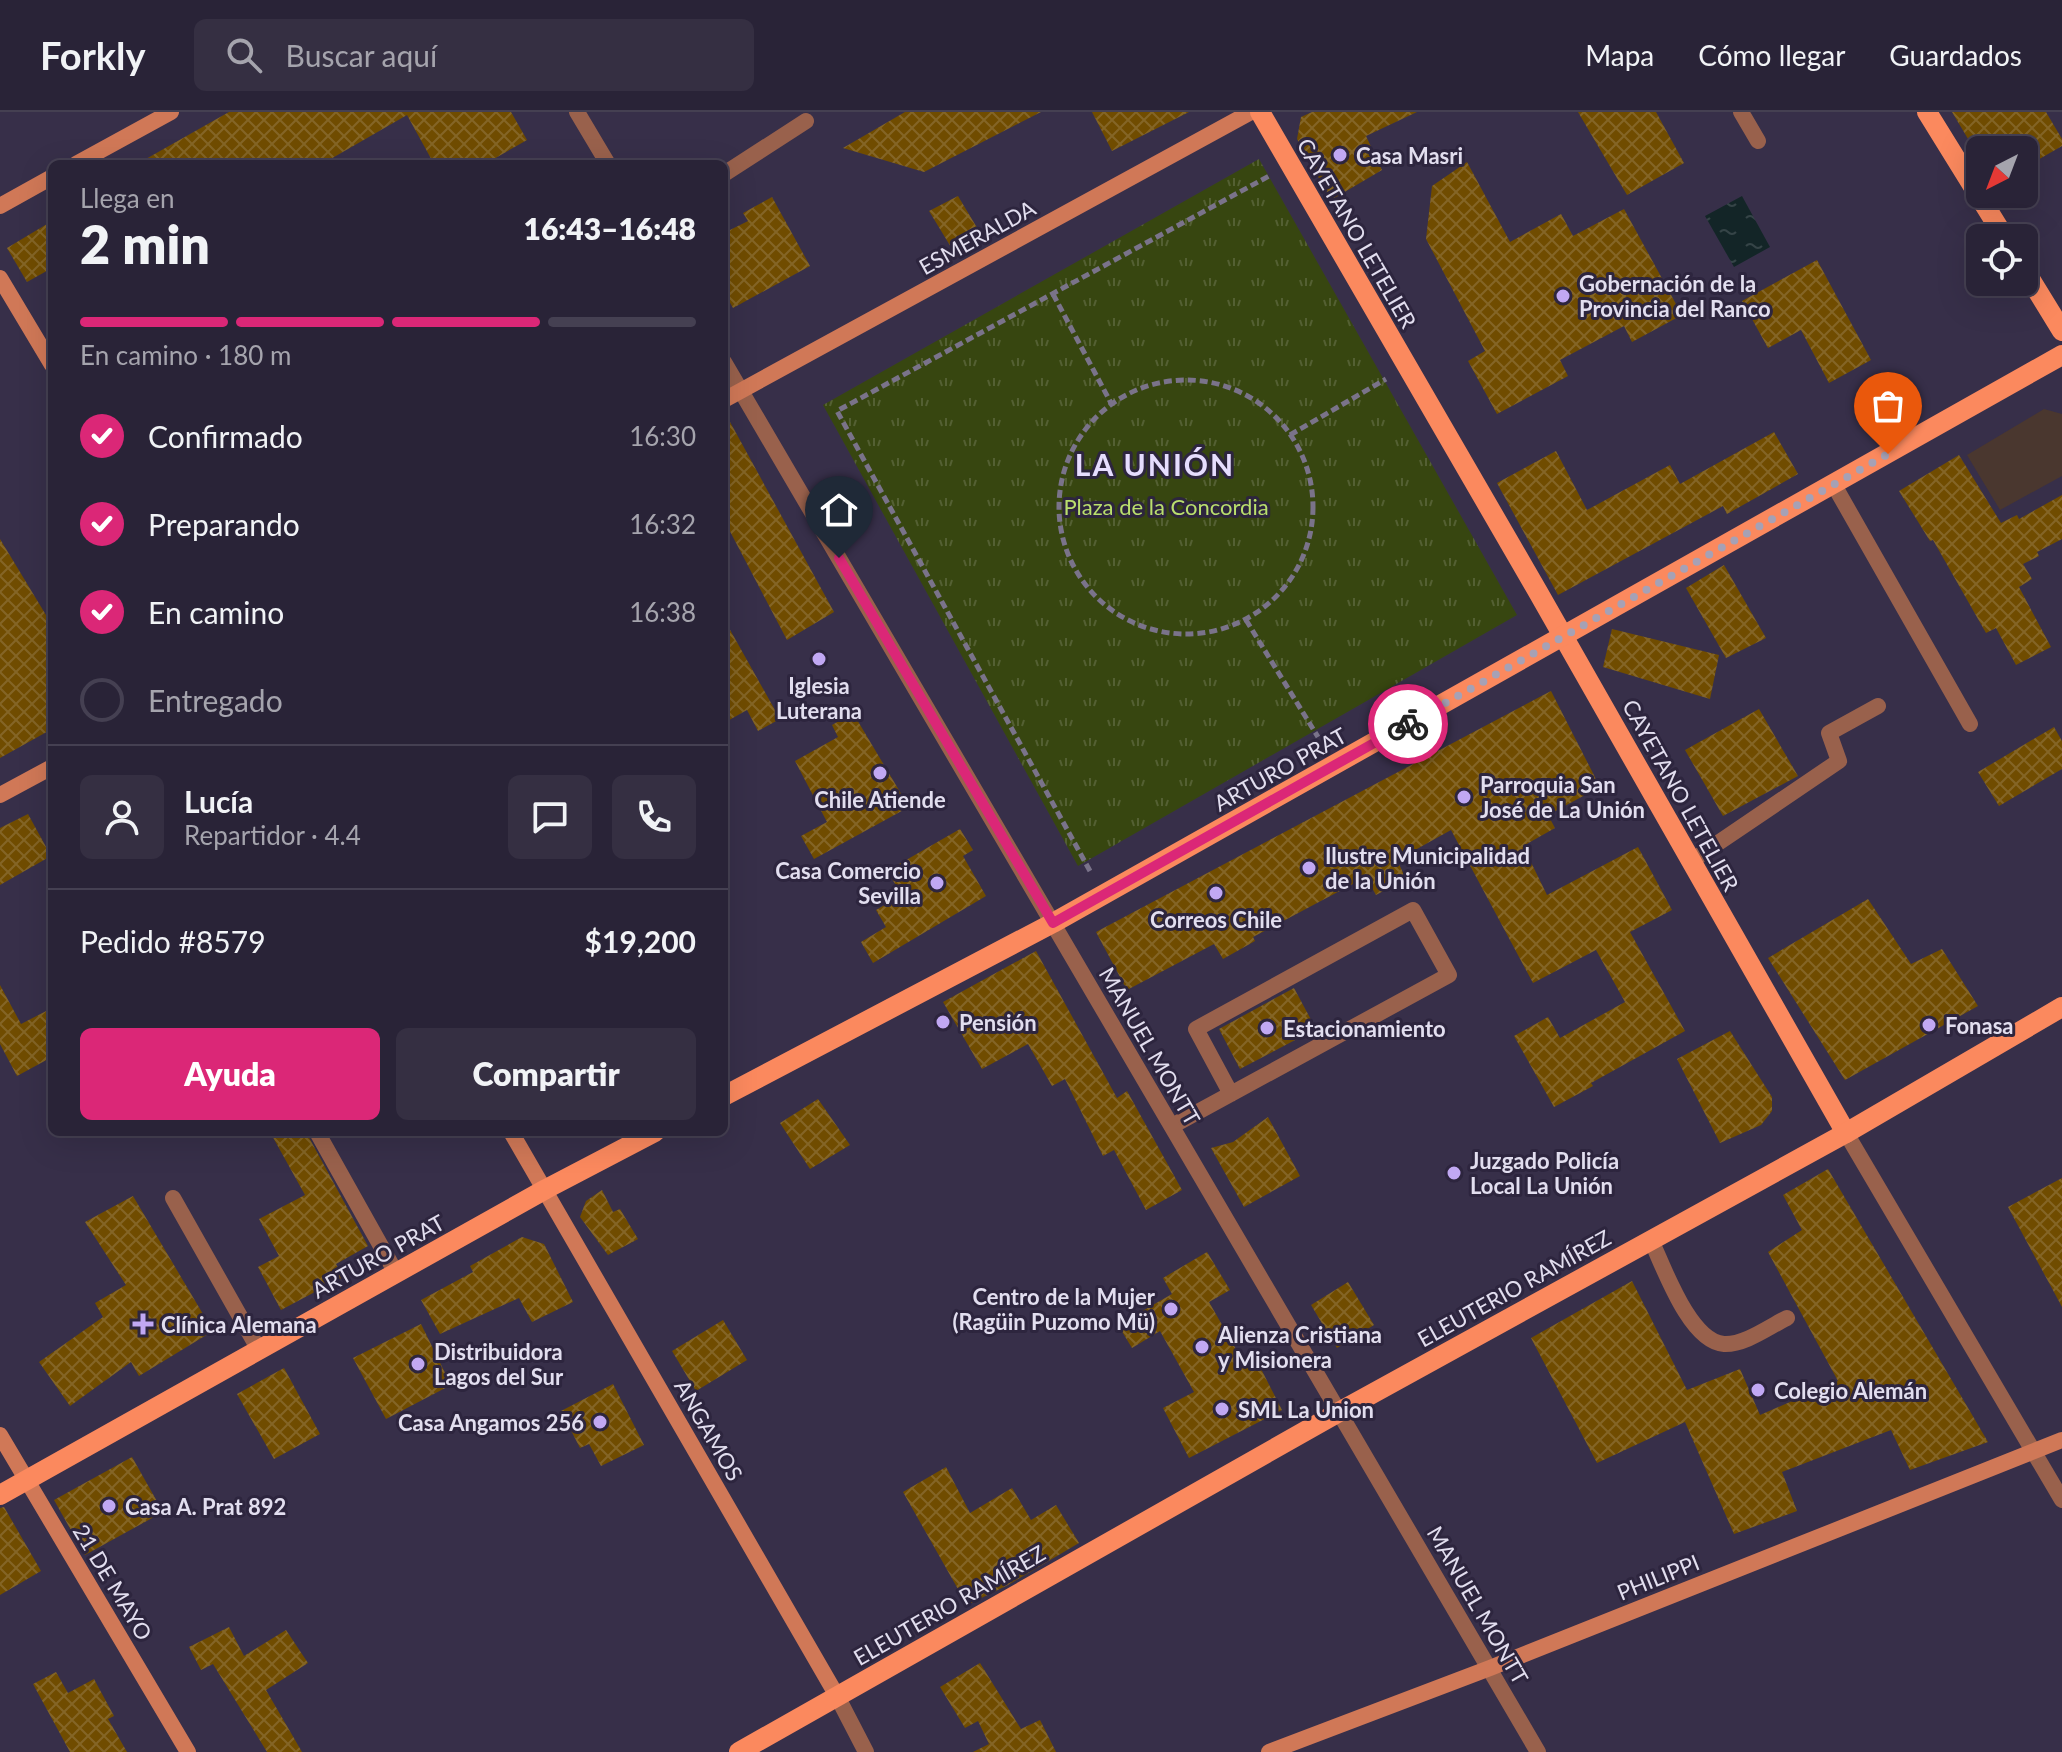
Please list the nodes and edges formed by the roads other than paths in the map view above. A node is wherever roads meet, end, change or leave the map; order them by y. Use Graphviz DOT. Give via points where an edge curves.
graph roads {
  1 [pos="171,112"];
  2 [pos="577,112"];
  3 [pos="1251,112"];
  4 [pos="1260,112"];
  5 [pos="1741,112"];
  6 [pos="1927,112"];
  7 [pos="806,121"];
  8 [pos="1758,141"];
  9 [pos="83,160"];
  10 [pos="606,160"];
  11 [pos="728,171"];
  12 [pos="48,179"];
  13 [pos="0,206"];
  14 [pos="1996,224"];
  15 [pos="0,278"];
  16 [pos="2038,292"];
  17 [pos="2062,331"];
  18 [pos="2062,355"];
  19 [pos="48,358"];
  20 [pos="728,369"];
  21 [pos="741,390"];
  22 [pos="728,398"];
  23 [pos="1834,485"];
  24 [pos="1564,637"];
  25 [pos="1878,706"];
  26 [pos="1970,724"];
  27 [pos="48,769"];
  28 [pos="0,795"];
  29 [pos="1690,862"];
  30 [pos="1053,923"];
  31 [pos="2062,1007"];
  32 [pos="728,1094"];
  33 [pos="1231,1094"];
  34 [pos="1172,1126"];
  35 [pos="1846,1133"];
  36 [pos="319,1136"];
  37 [pos="513,1136"];
  38 [pos="647,1136"];
  39 [pos="546,1189"];
  40 [pos="173,1198"];
  41 [pos="1651,1240"];
  42 [pos="396,1273"];
  43 [pos="1787,1318"];
  44 [pos="259,1350"];
  45 [pos="1339,1412"];
  46 [pos="0,1435"];
  47 [pos="2062,1440"];
  48 [pos="2034,1452"];
  49 [pos="26,1480"];
  50 [pos="0,1495"];
  51 [pos="2062,1500"];
  52 [pos="1490,1668"];
  53 [pos="837,1696"];
  54 [pos="188,1752"];
  55 [pos="739,1752"];
  56 [pos="866,1752"];
  57 [pos="1269,1752"];
  58 [pos="1538,1752"];
  1 -- 9 [label="street"];
  2 -- 10 [label="street"];
  3 -- 21 [label="street, ESMERALDA"];
  4 -- 24 [label="main road, CAYETANO LETELIER"];
  5 -- 8 [label="street"];
  6 -- 14 [label="main road"];
  7 -- 11 [label="street"];
  12 -- 13 [label="street"];
  15 -- 19 [label="street"];
  16 -- 17 [label="main road"];
  18 -- 23 [label="main road, ARTURO PRAT"];
  20 -- 21 [label="street, MANUEL MONTT"];
  21 -- 22 [label="street, ESMERALDA"];
  21 -- 30 [label="street, MANUEL MONTT"];
  23 -- 24 [label="main road, ARTURO PRAT"];
  23 -- 26 [label="street"];
  24 -- 29 [label="main road, CAYETANO LETELIER"];
  24 -- 30 [label="main road, ARTURO PRAT"];
  25 -- 29 [label="street" via="1829,733 1839,761"];
  27 -- 28 [label="street"];
  29 -- 35 [label="main road, CAYETANO LETELIER"];
  30 -- 32 [label="main road, ARTURO PRAT"];
  30 -- 34 [label="street, MANUEL MONTT"];
  31 -- 35 [label="main road, ELEUTERIO RAMÍREZ"];
  33 -- 33 [label="street" via="1449,975 1413,910 1196,1029"];
  33 -- 34 [label="street"];
  34 -- 45 [label="street, MANUEL MONTT"];
  35 -- 41 [label="main road, ELEUTERIO RAMÍREZ"];
  35 -- 48 [label="street, CAYETANO LETELIER"];
  36 -- 42 [label="street"];
  37 -- 39 [label="street, ANGAMOS"];
  38 -- 39 [label="main road, ARTURO PRAT"];
  39 -- 42 [label="main road, ARTURO PRAT"];
  39 -- 53 [label="street, ANGAMOS"];
  40 -- 44 [label="street"];
  41 -- 43 [label="street" via="1691,1323 1707,1338 1723,1344 1740,1341"];
  41 -- 45 [label="main road, ELEUTERIO RAMÍREZ"];
  42 -- 44 [label="main road, ARTURO PRAT"];
  44 -- 49 [label="main road, ARTURO PRAT"];
  45 -- 52 [label="street, MANUEL MONTT"];
  45 -- 53 [label="main road, ELEUTERIO RAMÍREZ"];
  46 -- 49 [label="street, 21 DE MAYO"];
  47 -- 48 [label="street, PHILIPPI"];
  48 -- 51 [label="street, CAYETANO LETELIER"];
  48 -- 52 [label="street, PHILIPPI"];
  49 -- 50 [label="main road, ARTURO PRAT"];
  49 -- 54 [label="street, 21 DE MAYO"];
  52 -- 57 [label="street, PHILIPPI"];
  52 -- 58 [label="street, MANUEL MONTT"];
  53 -- 55 [label="main road, ELEUTERIO RAMÍREZ"];
  53 -- 56 [label="street, ANGAMOS"];
}
